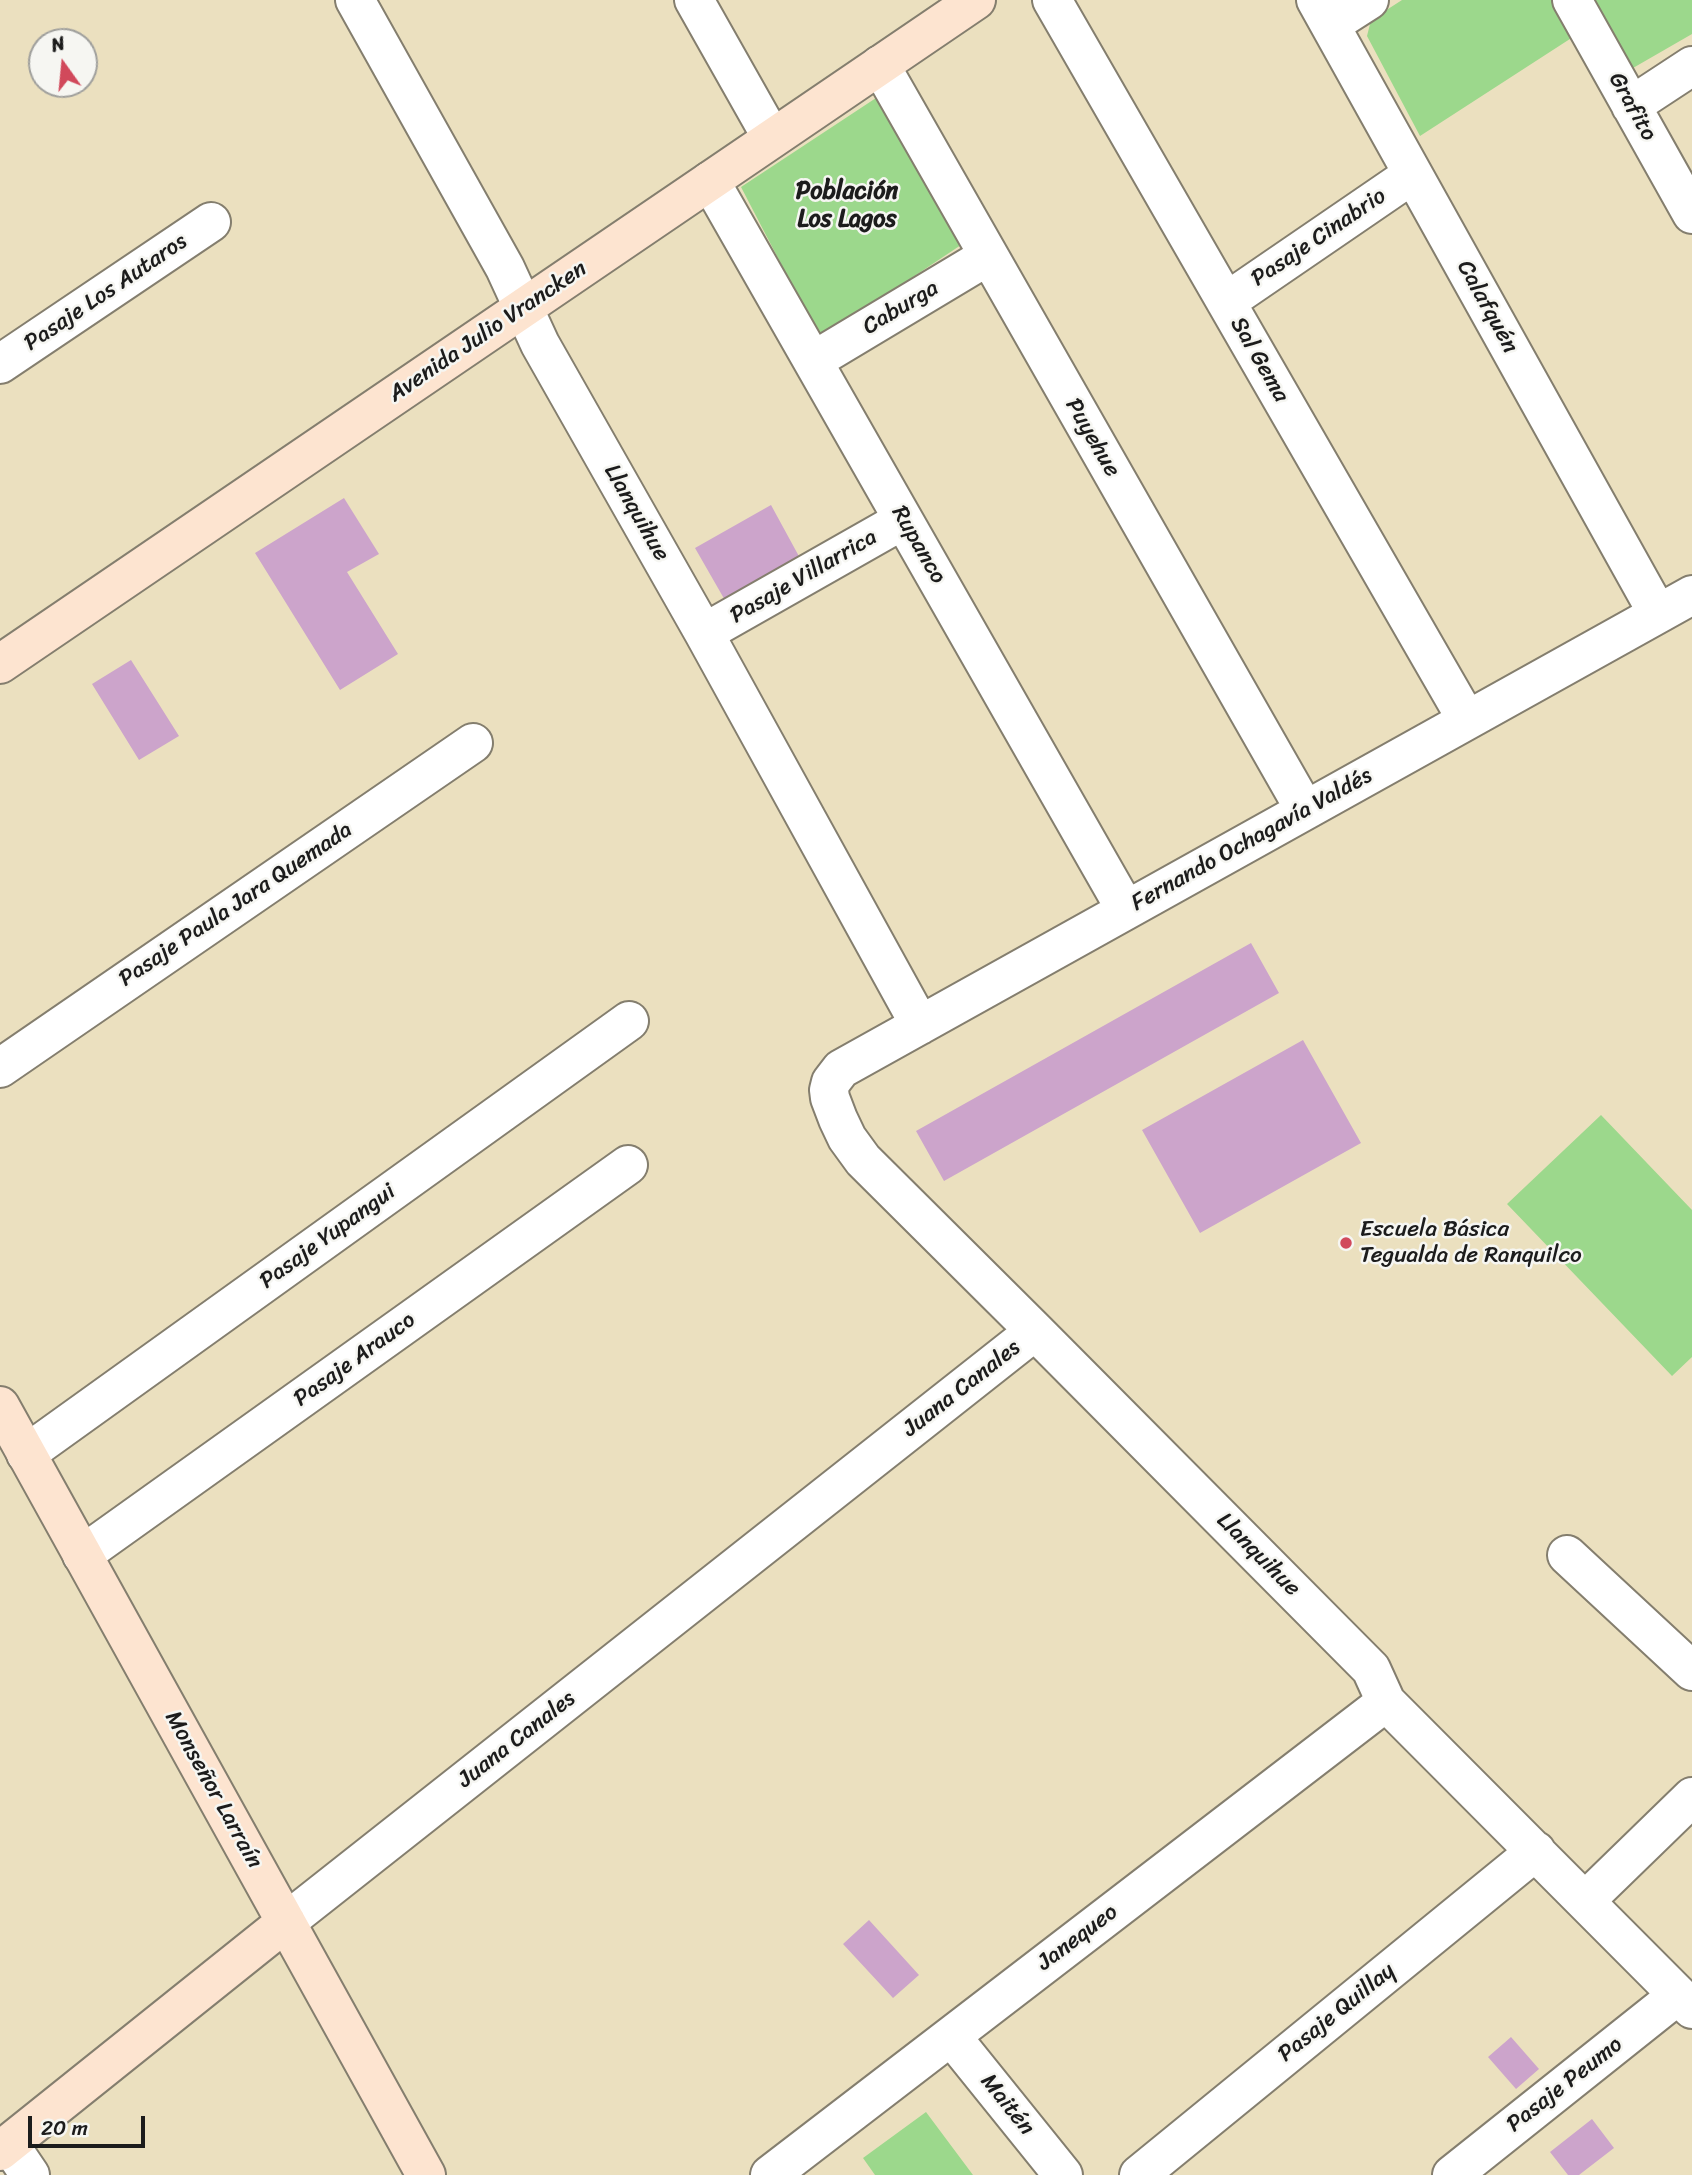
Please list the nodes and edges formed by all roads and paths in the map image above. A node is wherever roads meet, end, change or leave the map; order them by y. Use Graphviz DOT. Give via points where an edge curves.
graph roads {
  1 [pos="355,0"];
  2 [pos="694,0"];
  3 [pos="976,0"];
  4 [pos="1052,0"];
  5 [pos="1369,0"];
  6 [pos="1572,0"];
  7 [pos="1323,13"];
  8 [pos="880,65"];
  9 [pos="1692,66"];
  10 [pos="1631,106"];
  11 [pos="772,138"];
  12 [pos="1413,174"];
  13 [pos="710,181"];
  14 [pos="1692,214"];
  15 [pos="211,222"];
  16 [pos="988,256"];
  17 [pos="1226,302"];
  18 [pos="523,308"];
  19 [pos="813,361"];
  20 [pos="0,364"];
  21 [pos="903,520"];
  22 [pos="1692,595"];
  23 [pos="1658,614"];
  24 [pos="704,633"];
  25 [pos="0,664"];
  26 [pos="1467,720"];
  27 [pos="473,743"];
  28 [pos="1305,810"];
  29 [pos="1126,910"];
  30 [pos="629,1021"];
  31 [pos="920,1025"];
  32 [pos="0,1068"];
  33 [pos="830,1098"];
  34 [pos="628,1165"];
  35 [pos="1035,1331"];
  36 [pos="0,1406"];
  37 [pos="26,1454"];
  38 [pos="82,1555"];
  39 [pos="1567,1555"];
  40 [pos="1692,1671"];
  41 [pos="1387,1702"];
  42 [pos="1692,1797"];
  43 [pos="1536,1851"];
  44 [pos="1585,1901"];
  45 [pos="286,1922"];
  46 [pos="1685,2002"];
  47 [pos="951,2036"];
  48 [pos="4,2148"];
  49 [pos="30,2175"];
  50 [pos="426,2175"];
  51 [pos="770,2175"];
  52 [pos="1063,2175"];
  53 [pos="1139,2175"];
  54 [pos="1452,2175"];
  1 -- 18 [label="street, Llanquihue"];
  2 -- 11 [label="street"];
  3 -- 8 [label="street, Avenida Julio Vrancken"];
  4 -- 17 [label="street, Sal Gema"];
  5 -- 7 [label="street"];
  6 -- 10 [label="street, Grafito"];
  7 -- 12 [label="street, Calafquén"];
  8 -- 11 [label="street, Avenida Julio Vrancken"];
  8 -- 16 [label="street, Puyehue"];
  9 -- 10 [label="street"];
  10 -- 14 [label="street, Grafito"];
  11 -- 13 [label="street, Avenida Julio Vrancken"];
  12 -- 17 [label="street, Pasaje Cinabrio"];
  12 -- 23 [label="street, Calafquén"];
  13 -- 18 [label="street, Avenida Julio Vrancken"];
  13 -- 19 [label="street, Rupanco"];
  15 -- 20 [label="street, Pasaje Los Autaros"];
  16 -- 19 [label="street, Caburga"];
  16 -- 28 [label="street, Puyehue"];
  17 -- 26 [label="street, Sal Gema"];
  18 -- 24 [label="street, Llanquihue"];
  18 -- 25 [label="street, Avenida Julio Vrancken"];
  19 -- 21 [label="street, Rupanco"];
  21 -- 24 [label="street, Pasaje Villarrica"];
  21 -- 29 [label="street, Rupanco"];
  22 -- 23 [label="street, Fernando Ochagavía Valdés"];
  23 -- 26 [label="street, Fernando Ochagavía Valdés"];
  24 -- 31 [label="street, Llanquihue"];
  26 -- 28 [label="street, Fernando Ochagavía Valdés"];
  27 -- 32 [label="street, Pasaje Paula Jara Quemada"];
  28 -- 29 [label="street, Fernando Ochagavía Valdés"];
  29 -- 31 [label="street, Fernando Ochagavía Valdés"];
  30 -- 37 [label="street, Pasaje Yupangui"];
  31 -- 33 [label="street, Fernando Ochagavía Valdés" via="841,1069 831,1082"];
  33 -- 35 [label="street, Llanquihue" via="847,1138 863,1160"];
  34 -- 38 [label="street, Pasaje Arauco"];
  35 -- 41 [label="street, Llanquihue" via="1371,1669"];
  35 -- 45 [label="street, Juana Canales"];
  36 -- 37 [label="street, Monseñor Larraín"];
  37 -- 38 [label="street, Monseñor Larraín"];
  38 -- 45 [label="street, Monseñor Larraín"];
  39 -- 40 [label="street"];
  41 -- 43 [label="street, Llanquihue"];
  41 -- 47 [label="street, Janequeo"];
  42 -- 44 [label="street"];
  43 -- 44 [label="street, Llanquihue"];
  43 -- 53 [label="street, Pasaje Quillay"];
  44 -- 46 [label="street, Llanquihue"];
  45 -- 48 [label="street, Juana Canales"];
  45 -- 50 [label="street, Monseñor Larraín"];
  46 -- 54 [label="street, Pasaje Peumo"];
  47 -- 51 [label="street, Janequeo"];
  47 -- 52 [label="street, Maitén"];
  48 -- 49 [label="street"];
}
